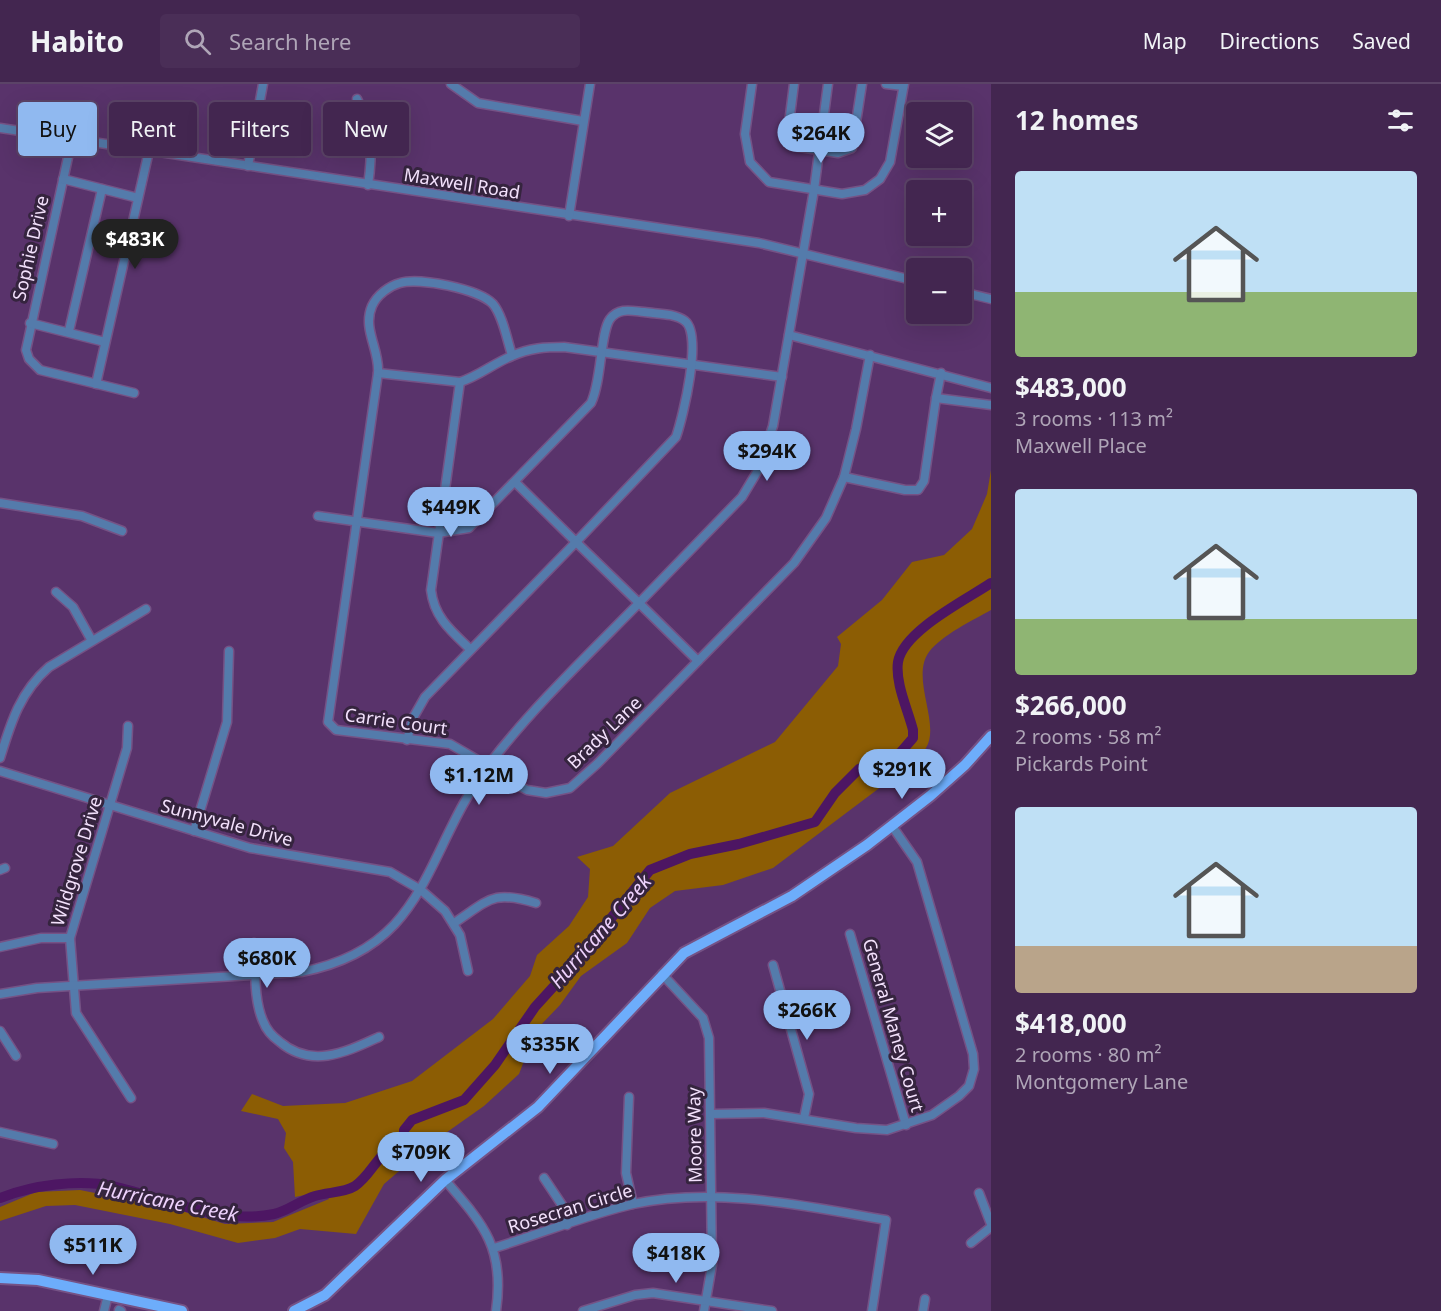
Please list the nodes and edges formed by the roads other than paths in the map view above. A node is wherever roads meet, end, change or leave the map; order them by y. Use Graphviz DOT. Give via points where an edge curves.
graph roads {
  1 [pos="263,84"];
  2 [pos="451,84"];
  3 [pos="590,84"];
  4 [pos="752,84"];
  5 [pos="794,84"];
  6 [pos="828,84"];
  7 [pos="862,84"];
  8 [pos="886,84"];
  9 [pos="904,85"];
  10 [pos="357,99"];
  11 [pos="583,121"];
  12 [pos="0,128"];
  13 [pos="18,131"];
  14 [pos="819,151"];
  15 [pos="68,156"];
  16 [pos="148,156"];
  17 [pos="182,156"];
  18 [pos="248,166"];
  19 [pos="63,178"];
  20 [pos="368,185"];
  21 [pos="102,189"];
  22 [pos="814,190"];
  23 [pos="138,198"];
  24 [pos="569,216"];
  25 [pos="804,253"];
  26 [pos="906,278"];
  27 [pos="972,294"];
  28 [pos="991,299"];
  29 [pos="30,323"];
  30 [pos="69,331"];
  31 [pos="789,335"];
  32 [pos="105,342"];
  33 [pos="603,354"];
  34 [pos="870,355"];
  35 [pos="512,356"];
  36 [pos="690,365"];
  37 [pos="378,373"];
  38 [pos="940,373"];
  39 [pos="782,377"];
  40 [pos="460,382"];
  41 [pos="96,384"];
  42 [pos="991,388"];
  43 [pos="134,393"];
  44 [pos="936,398"];
  45 [pos="991,405"];
  46 [pos="844,477"];
  47 [pos="515,482"];
  48 [pos="0,503"];
  49 [pos="318,516"];
  50 [pos="356,521"];
  51 [pos="122,531"];
  52 [pos="438,533"];
  53 [pos="576,542"];
  54 [pos="56,592"];
  55 [pos="639,603"];
  56 [pos="146,609"];
  57 [pos="93,641"];
  58 [pos="470,649"];
  59 [pos="229,651"];
  60 [pos="698,661"];
  61 [pos="128,726"];
  62 [pos="991,736"];
  63 [pos="407,740"];
  64 [pos="0,758"];
  65 [pos="488,766"];
  66 [pos="0,771"];
  67 [pos="110,806"];
  68 [pos="892,826"];
  69 [pos="194,831"];
  70 [pos="422,890"];
  71 [pos="536,903"];
  72 [pos="454,923"];
  73 [pos="850,934"];
  74 [pos="70,938"];
  75 [pos="254,944"];
  76 [pos="0,946"];
  77 [pos="772,965"];
  78 [pos="468,971"];
  79 [pos="662,974"];
  80 [pos="257,977"];
  81 [pos="73,986"];
  82 [pos="0,994"];
  83 [pos="0,1031"];
  84 [pos="378,1037"];
  85 [pos="13,1052"];
  86 [pos="629,1097"];
  87 [pos="131,1098"];
  88 [pos="711,1114"];
  89 [pos="804,1118"];
  90 [pos="906,1125"];
  91 [pos="0,1132"];
  92 [pos="53,1144"];
  93 [pos="544,1178"];
  94 [pos="445,1180"];
  95 [pos="979,1193"];
  96 [pos="712,1199"];
  97 [pos="633,1204"];
  98 [pos="567,1225"];
  99 [pos="991,1226"];
  100 [pos="971,1243"];
  101 [pos="494,1248"];
  102 [pos="0,1278"];
  103 [pos="108,1294"];
  104 [pos="925,1299"];
  105 [pos="706,1302"];
  106 [pos="104,1311"];
  107 [pos="182,1311"];
  108 [pos="294,1311"];
  109 [pos="496,1311"];
  110 [pos="583,1311"];
  111 [pos="704,1311"];
  112 [pos="772,1311"];
  113 [pos="872,1311"];
  114 [pos="923,1311"];
  1 -- 18 [label="street"];
  2 -- 11 [label="street" via="478,104"];
  3 -- 11 [label="street"];
  4 -- 22 [label="street" via="745,134 750,162 769,182"];
  5 -- 14 [label="street" via="788,139 793,146"];
  6 -- 14 [label="street"];
  7 -- 14 [label="street" via="852,148 838,153"];
  8 -- 9 [label="street"];
  9 -- 22 [label="street" via="890,162 880,179 865,190 842,194"];
  10 -- 20 [label="street" via="372,139"];
  11 -- 24 [label="street"];
  12 -- 13 [label="street, Maxwell Road"];
  14 -- 22 [label="street"];
  15 -- 19 [label="street, Sophie Drive"];
  16 -- 23 [label="street"];
  17 -- 18 [label="street, Maxwell Road"];
  18 -- 20 [label="street, Maxwell Road"];
  19 -- 21 [label="street"];
  19 -- 29 [label="street, Sophie Drive"];
  20 -- 24 [label="street, Maxwell Road"];
  21 -- 23 [label="street"];
  21 -- 30 [label="street"];
  22 -- 25 [label="street"];
  23 -- 32 [label="street"];
  24 -- 25 [label="street, Maxwell Road"];
  25 -- 26 [label="street, Maxwell Road"];
  25 -- 31 [label="street"];
  27 -- 28 [label="street"];
  29 -- 30 [label="street"];
  29 -- 41 [label="street, Sophie Drive" via="26,350 33,365 51,374"];
  30 -- 32 [label="street"];
  31 -- 34 [label="street"];
  31 -- 39 [label="street"];
  32 -- 41 [label="street"];
  33 -- 35 [label="street" via="542,347"];
  33 -- 36 [label="street"];
  33 -- 36 [label="street" via="611,318 626,310 686,322 692,332"];
  33 -- 47 [label="street" via="598,389 591,404"];
  34 -- 38 [label="street"];
  34 -- 46 [label="street, Brady Lane"];
  35 -- 37 [label="street" via="496,308 484,296 416,281 401,282 378,297 369,315"];
  35 -- 40 [label="street"];
  36 -- 39 [label="street"];
  36 -- 53 [label="street" via="676,437"];
  37 -- 40 [label="street"];
  37 -- 50 [label="street"];
  38 -- 42 [label="street"];
  38 -- 44 [label="street"];
  39 -- 55 [label="street" via="773,426 758,472 742,497"];
  40 -- 52 [label="street"];
  41 -- 43 [label="street, Sophie Drive"];
  44 -- 45 [label="street"];
  44 -- 46 [label="street" via="922,487 905,490"];
  46 -- 60 [label="street, Brady Lane" via="826,518 794,563"];
  47 -- 52 [label="street" via="469,528"];
  47 -- 53 [label="street"];
  48 -- 51 [label="street" via="82,516"];
  49 -- 50 [label="street"];
  50 -- 52 [label="street"];
  50 -- 63 [label="street, Carrie Court" via="327,712 330,727"];
  52 -- 58 [label="street" via="431,590 435,609"];
  53 -- 55 [label="street"];
  53 -- 58 [label="street"];
  54 -- 57 [label="street" via="73,607"];
  55 -- 60 [label="street"];
  55 -- 65 [label="street" via="530,714"];
  56 -- 57 [label="street"];
  57 -- 64 [label="street" via="36,679 18,705"];
  58 -- 63 [label="street" via="425,697"];
  59 -- 69 [label="street" via="226,722"];
  60 -- 65 [label="street, Brady Lane" via="570,788 546,793 527,790"];
  61 -- 67 [label="street, Wildgrove Drive" via="127,748"];
  62 -- 68 [label="main road" via="966,765"];
  63 -- 65 [label="street, Carrie Court" via="450,744"];
  65 -- 70 [label="street" via="447,832"];
  66 -- 67 [label="street, Sunnyvale Drive"];
  67 -- 69 [label="street, Sunnyvale Drive"];
  67 -- 74 [label="street, Wildgrove Drive"];
  68 -- 79 [label="main road" via="792,896 684,953"];
  68 -- 90 [label="street" via="916,862 973,1054 974,1069 969,1086 959,1096 932,1115"];
  69 -- 70 [label="street, Sunnyvale Drive" via="275,854 372,867"];
  70 -- 72 [label="street, Sunnyvale Drive"];
  70 -- 80 [label="street" via="385,934 356,955 321,969"];
  71 -- 72 [label="street" via="510,895 498,896"];
  72 -- 78 [label="street, Sunnyvale Drive" via="465,947"];
  73 -- 90 [label="street, General Maney Court"];
  74 -- 76 [label="street" via="41,938"];
  74 -- 81 [label="street, Wildgrove Drive"];
  75 -- 80 [label="street"];
  77 -- 89 [label="street" via="809,1094"];
  79 -- 88 [label="street, Moore Way" via="703,1018 709,1038"];
  79 -- 94 [label="main road" via="538,1107"];
  80 -- 81 [label="street"];
  80 -- 84 [label="street" via="263,1021 276,1039 293,1051 327,1057"];
  81 -- 82 [label="street"];
  81 -- 87 [label="street, Wildgrove Drive" via="81,1024"];
  83 -- 85 [label="street"];
  86 -- 97 [label="street" via="626,1173"];
  88 -- 89 [label="street" via="764,1113"];
  88 -- 96 [label="street, Moore Way"];
  89 -- 90 [label="street" via="877,1130"];
  91 -- 92 [label="street"];
  93 -- 98 [label="street" via="562,1205"];
  94 -- 101 [label="street" via="482,1225"];
  94 -- 108 [label="main road" via="340,1282"];
  95 -- 99 [label="street"];
  96 -- 97 [label="street, Rosecran Circle"];
  96 -- 105 [label="street, Moore Way" via="712,1265"];
  96 -- 113 [label="street, Rosecran Circle" via="759,1198 886,1220"];
  97 -- 98 [label="street, Rosecran Circle"];
  98 -- 101 [label="street, Rosecran Circle"];
  99 -- 100 [label="street"];
  101 -- 109 [label="street" via="499,1281"];
  102 -- 103 [label="main road" via="38,1280"];
  103 -- 106 [label="street"];
  103 -- 107 [label="main road"];
  104 -- 114 [label="street"];
  105 -- 110 [label="street" via="653,1293"];
  105 -- 111 [label="street, Moore Way"];
  105 -- 112 [label="street"];
}
